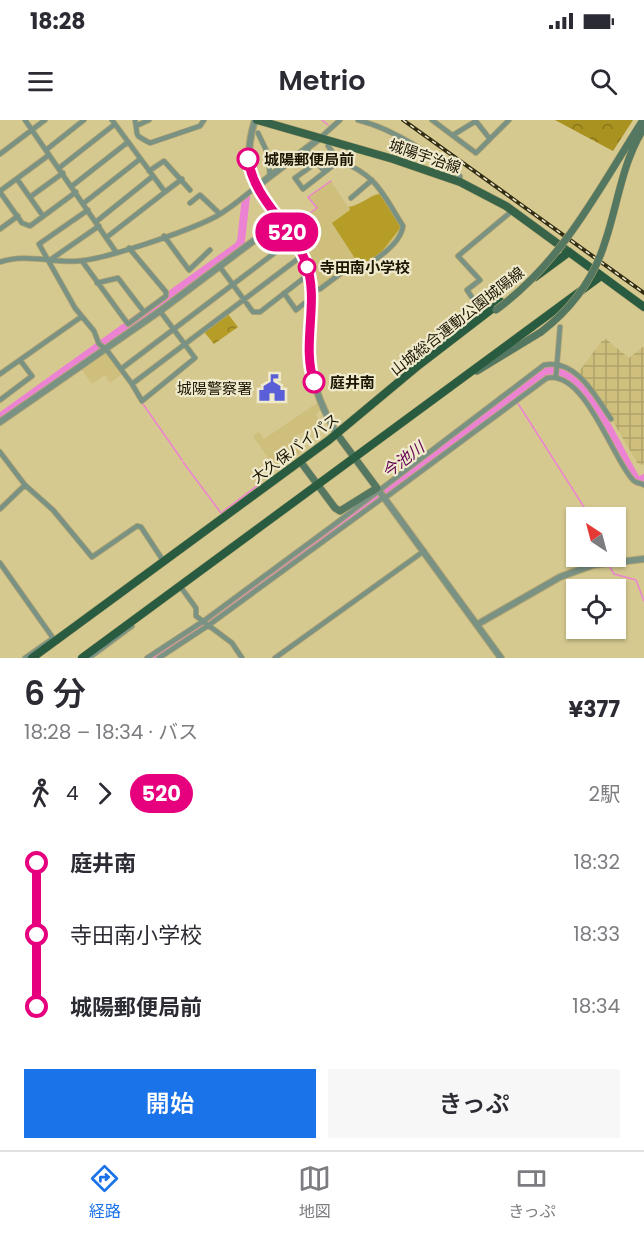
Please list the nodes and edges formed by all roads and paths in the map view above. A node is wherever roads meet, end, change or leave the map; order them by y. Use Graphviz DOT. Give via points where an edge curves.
graph roads {
  1 [pos="25,120"];
  2 [pos="45,120"];
  3 [pos="84,120"];
  4 [pos="135,120"];
  5 [pos="149,120"];
  6 [pos="204,120"];
  7 [pos="256,120"];
  8 [pos="340,120"];
  9 [pos="358,120"];
  10 [pos="442,120"];
  11 [pos="475,120"];
  12 [pos="499,120"];
  13 [pos="508,120"];
  14 [pos="643,120"];
  15 [pos="113,122"];
  16 [pos="434,122"];
  17 [pos="503,125"];
  18 [pos="136,126"];
  19 [pos="644,128"];
  20 [pos="32,131"];
  21 [pos="258,133"];
  22 [pos="453,135"];
  23 [pos="137,138"];
  24 [pos="320,138"];
  25 [pos="490,139"];
  26 [pos="329,140"];
  27 [pos="128,142"];
  28 [pos="306,149"];
  29 [pos="46,150"];
  30 [pos="0,154"];
  31 [pos="50,155"];
  32 [pos="140,159"];
  33 [pos="317,162"];
  34 [pos="339,162"];
  35 [pos="59,168"];
  36 [pos="325,172"];
  37 [pos="63,173"];
  38 [pos="151,174"];
  39 [pos="270,176"];
  40 [pos="16,179"];
  41 [pos="182,179"];
  42 [pos="372,180"];
  43 [pos="460,182"];
  44 [pos="72,186"];
  45 [pos="256,187"];
  46 [pos="190,190"];
  47 [pos="0,191"];
  48 [pos="76,192"];
  49 [pos="165,192"];
  50 [pos="30,197"];
  51 [pos="351,198"];
  52 [pos="6,200"];
  53 [pos="84,203"];
  54 [pos="190,203"];
  55 [pos="0,204"];
  56 [pos="88,210"];
  57 [pos="512,211"];
  58 [pos="220,214"];
  59 [pos="18,216"];
  60 [pos="43,216"];
  61 [pos="280,221"];
  62 [pos="98,223"];
  63 [pos="0,229"];
  64 [pos="164,236"];
  65 [pos="107,237"];
  66 [pos="292,239"];
  67 [pos="556,243"];
  68 [pos="129,248"];
  69 [pos="210,250"];
  70 [pos="117,252"];
  71 [pos="570,252"];
  72 [pos="303,255"];
  73 [pos="49,260"];
  74 [pos="82,261"];
  75 [pos="0,262"];
  76 [pos="219,267"];
  77 [pos="309,274"];
  78 [pos="601,276"];
  79 [pos="530,282"];
  80 [pos="97,283"];
  81 [pos="232,284"];
  82 [pos="138,289"];
  83 [pos="311,290"];
  84 [pos="284,293"];
  85 [pos="130,294"];
  86 [pos="311,298"];
  87 [pos="244,299"];
  88 [pos="644,307"];
  89 [pos="160,311"];
  90 [pos="144,312"];
  91 [pos="484,315"];
  92 [pos="81,317"];
  93 [pos="560,327"];
  94 [pos="174,328"];
  95 [pos="185,344"];
  96 [pos="102,347"];
  97 [pos="20,360"];
  98 [pos="556,364"];
  99 [pos="121,369"];
  100 [pos="0,374"];
  101 [pos="556,376"];
  102 [pos="460,380"];
  103 [pos="132,384"];
  104 [pos="387,393"];
  105 [pos="0,400"];
  106 [pos="611,419"];
  107 [pos="0,422"];
  108 [pos="337,434"];
  109 [pos="0,452"];
  110 [pos="355,458"];
  111 [pos="300,461"];
  112 [pos="641,484"];
  113 [pos="25,485"];
  114 [pos="318,485"];
  115 [pos="382,494"];
  116 [pos="0,509"];
  117 [pos="424,550"];
  118 [pos="644,559"];
  119 [pos="164,562"];
  120 [pos="0,563"];
  121 [pos="181,586"];
  122 [pos="104,606"];
  123 [pos="207,623"];
  124 [pos="478,624"];
  125 [pos="53,638"];
  126 [pos="25,658"];
  127 [pos="32,658"];
  128 [pos="82,658"];
  129 [pos="89,658"];
  130 [pos="147,658"];
  131 [pos="159,658"];
  132 [pos="242,658"];
  133 [pos="275,658"];
  134 [pos="501,658"];
  1 -- 20 [label="street"];
  2 -- 20 [label="street"];
  3 -- 29 [label="street"];
  4 -- 18 [label="street"];
  5 -- 18 [label="street"];
  6 -- 23 [label="street" via="200,126 150,143"];
  7 -- 24 [label="main road, 城陽宇治線"];
  7 -- 45 [label="street" via="247,153"];
  8 -- 24 [label="street"];
  9 -- 43 [label="street" via="378,126 424,153 460,176"];
  10 -- 16 [label="street"];
  11 -- 22 [label="street"];
  11 -- 25 [label="street"];
  12 -- 17 [label="street"];
  13 -- 17 [label="street"];
  14 -- 104 [label="main road, 山城総合運動公園城陽線, bridge" via="566,241 531,283"];
  15 -- 27 [label="street"];
  15 -- 35 [label="street"];
  16 -- 22 [label="street"];
  17 -- 25 [label="street"];
  18 -- 23 [label="street"];
  19 -- 102 [label="main road, bridge" via="631,153 597,262 571,304 541,332"];
  20 -- 29 [label="street"];
  20 -- 30 [label="street"];
  21 -- 39 [label="street" via="268,154"];
  22 -- 25 [label="street" via="476,153"];
  23 -- 27 [label="street"];
  24 -- 26 [label="main road, 城陽宇治線"];
  24 -- 28 [label="street"];
  26 -- 34 [label="street" via="328,146"];
  26 -- 43 [label="main road, 城陽宇治線"];
  27 -- 32 [label="street"];
  27 -- 44 [label="street"];
  28 -- 33 [label="street"];
  28 -- 39 [label="street"];
  29 -- 31 [label="street"];
  31 -- 35 [label="street"];
  31 -- 40 [label="street"];
  32 -- 38 [label="street"];
  32 -- 53 [label="street"];
  33 -- 36 [label="street"];
  33 -- 36 [label="street" via="295,178 303,189"];
  34 -- 36 [label="street"];
  34 -- 42 [label="street" via="362,170"];
  35 -- 37 [label="street"];
  37 -- 44 [label="street"];
  37 -- 50 [label="street"];
  38 -- 41 [label="street" via="164,161"];
  38 -- 49 [label="street"];
  38 -- 62 [label="street"];
  39 -- 45 [label="street"];
  40 -- 47 [label="street"];
  40 -- 50 [label="street"];
  41 -- 46 [label="street"];
  41 -- 49 [label="street"];
  42 -- 51 [label="street"];
  42 -- 83 [label="street" via="403,230 382,256 367,265 356,262 320,289"];
  43 -- 57 [label="main road, 城陽宇治線"];
  44 -- 48 [label="street"];
  45 -- 58 [label="street"];
  45 -- 61 [label="street"];
  47 -- 52 [label="street"];
  48 -- 53 [label="street"];
  48 -- 60 [label="street"];
  49 -- 65 [label="street"];
  50 -- 60 [label="street"];
  52 -- 55 [label="street"];
  52 -- 59 [label="street"];
  53 -- 56 [label="street"];
  54 -- 58 [label="street" via="200,195"];
  56 -- 62 [label="street"];
  56 -- 73 [label="street" via="39,244"];
  57 -- 67 [label="main road, 城陽宇治線"];
  57 -- 91 [label="street" via="458,256 480,280 467,290"];
  58 -- 64 [label="street"];
  59 -- 60 [label="street" via="24,225 30,226"];
  59 -- 63 [label="street"];
  61 -- 66 [label="street"];
  61 -- 76 [label="street"];
  62 -- 65 [label="street"];
  62 -- 73 [label="street"];
  64 -- 68 [label="street"];
  64 -- 69 [label="street" via="189,270"];
  65 -- 70 [label="street"];
  66 -- 72 [label="street"];
  66 -- 81 [label="street"];
  67 -- 71 [label="main road, 城陽宇治線"];
  67 -- 79 [label="highway" via="552,256"];
  68 -- 70 [label="street"];
  68 -- 90 [label="street" via="166,292"];
  70 -- 74 [label="street"];
  71 -- 78 [label="highway"];
  71 -- 79 [label="highway, 大久保バイパス"];
  72 -- 77 [label="street"];
  72 -- 87 [label="street"];
  73 -- 74 [label="street"];
  73 -- 75 [label="street" via="25,257"];
  73 -- 92 [label="street" via="48,265"];
  74 -- 80 [label="street"];
  76 -- 81 [label="street"];
  76 -- 89 [label="street"];
  77 -- 83 [label="street"];
  77 -- 84 [label="street"];
  78 -- 88 [label="highway"];
  78 -- 102 [label="highway"];
  79 -- 91 [label="highway, 大久保バイパス"];
  80 -- 85 [label="street" via="117,278"];
  80 -- 90 [label="street" via="128,324"];
  81 -- 87 [label="street"];
  81 -- 94 [label="street"];
  82 -- 85 [label="street"];
  83 -- 86 [label="street"];
  84 -- 86 [label="street" via="296,310"];
  84 -- 87 [label="street" via="260,312 253,312"];
  85 -- 90 [label="street"];
  86 -- 108 [label="street" via="311,375"];
  87 -- 95 [label="street"];
  89 -- 94 [label="street"];
  89 -- 96 [label="street"];
  91 -- 104 [label="highway, 大久保バイパス"];
  92 -- 96 [label="street"];
  92 -- 97 [label="street"];
  93 -- 98 [label="street"];
  94 -- 95 [label="street"];
  94 -- 99 [label="street"];
  95 -- 103 [label="street"];
  95 -- 103 [label="street" via="195,358 142,401"];
  96 -- 99 [label="street"];
  96 -- 107 [label="street"];
  97 -- 100 [label="street"];
  97 -- 105 [label="street" via="32,376"];
  98 -- 101 [label="street"];
  98 -- 106 [label="street" via="575,373"];
  98 -- 115 [label="street" via="537,370"];
  99 -- 103 [label="street"];
  101 -- 112 [label="street" via="565,380 598,418 633,480"];
  101 -- 115 [label="street" via="547,378"];
  102 -- 110 [label="highway"];
  104 -- 108 [label="highway, 大久保バイパス"];
  108 -- 110 [label="main road"];
  108 -- 111 [label="highway, 大久保バイパス"];
  109 -- 113 [label="street"];
  110 -- 114 [label="highway"];
  110 -- 115 [label="main road"];
  111 -- 114 [label="main road"];
  111 -- 119 [label="highway, 大久保バイパス"];
  113 -- 116 [label="street"];
  113 -- 119 [label="street" via="53,510 92,557 137,526"];
  114 -- 115 [label="main road" via="340,511"];
  114 -- 121 [label="highway"];
  115 -- 117 [label="street"];
  115 -- 123 [label="street"];
  117 -- 124 [label="street"];
  117 -- 133 [label="street"];
  118 -- 124 [label="street" via="593,566 560,577"];
  119 -- 122 [label="highway, 大久保バイパス"];
  120 -- 125 [label="street"];
  121 -- 123 [label="street" via="196,608 196,616"];
  121 -- 128 [label="highway"];
  121 -- 129 [label="street"];
  122 -- 125 [label="street"];
  122 -- 127 [label="highway, 大久保バイパス"];
  123 -- 130 [label="street"];
  123 -- 131 [label="street"];
  123 -- 132 [label="street" via="232,643"];
  124 -- 134 [label="street"];
  125 -- 126 [label="street"];
}
